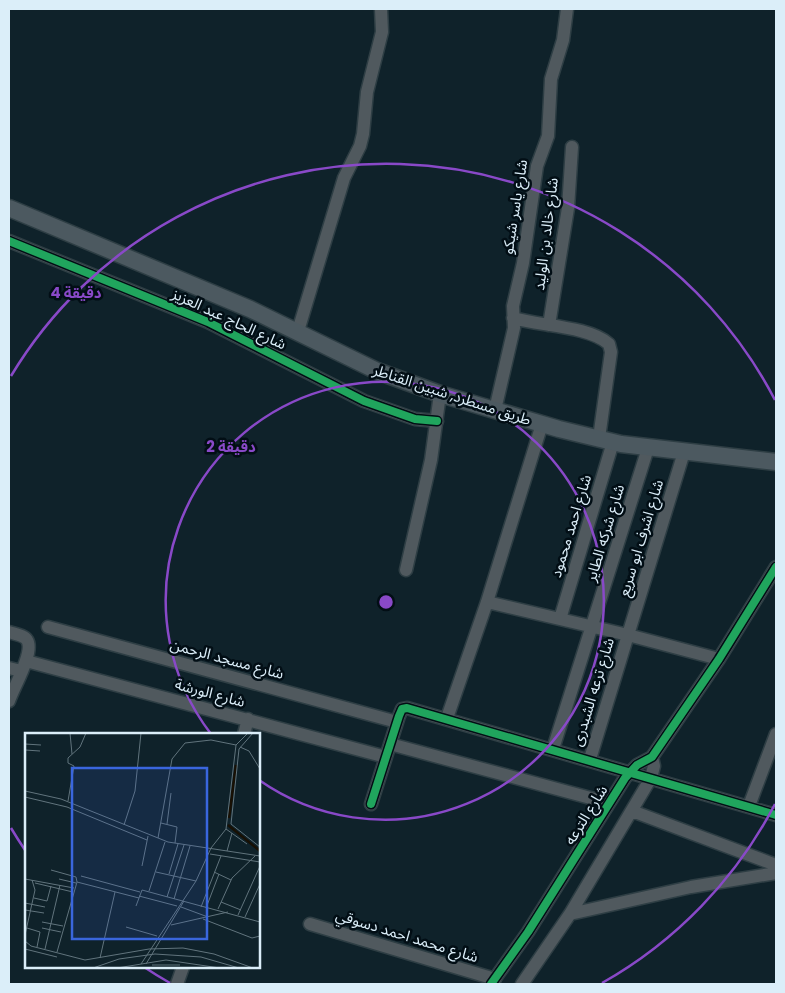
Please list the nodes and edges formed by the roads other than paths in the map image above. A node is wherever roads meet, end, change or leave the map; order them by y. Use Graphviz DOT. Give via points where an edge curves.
graph roads {
  1 [pos="381,9"];
  2 [pos="567,9"];
  3 [pos="572,147"];
  4 [pos="9,208"];
  5 [pos="9,241"];
  6 [pos="513,318"];
  7 [pos="549,325"];
  8 [pos="298,331"];
  9 [pos="440,397"];
  10 [pos="495,410"];
  11 [pos="437,418"];
  12 [pos="542,424"];
  13 [pos="606,440"];
  14 [pos="648,448"];
  15 [pos="684,452"];
  16 [pos="776,462"];
  17 [pos="776,567"];
  18 [pos="406,570"];
  19 [pos="487,602"];
  20 [pos="560,619"];
  21 [pos="48,626"];
  22 [pos="593,626"];
  23 [pos="9,632"];
  24 [pos="628,634"];
  25 [pos="720,659"];
  26 [pos="19,667"];
  27 [pos="9,697"];
  28 [pos="446,718"];
  29 [pos="248,719"];
  30 [pos="397,722"];
  31 [pos="244,733"];
  32 [pos="776,734"];
  33 [pos="390,744"];
  34 [pos="553,748"];
  35 [pos="386,757"];
  36 [pos="652,757"];
  37 [pos="590,759"];
  38 [pos="631,771"];
  39 [pos="651,778"];
  40 [pos="370,804"];
  41 [pos="607,806"];
  42 [pos="749,806"];
  43 [pos="629,815"];
  44 [pos="776,815"];
  45 [pos="776,865"];
  46 [pos="776,873"];
  47 [pos="758,877"];
  48 [pos="776,879"];
  49 [pos="570,914"];
  50 [pos="310,924"];
  51 [pos="183,968"];
  52 [pos="493,982"];
  53 [pos="177,984"];
  54 [pos="522,984"];
  1 -- 8 [label="street" via="382,32 367,92 360,146 344,178"];
  2 -- 6 [label="street, شارع ياسر شيكو" via="563,40 552,70 549,128 537,166"];
  3 -- 7 [label="street, شارع خالد بن الوليد" via="568,208"];
  4 -- 8 [label="main road, طريق مسطرد, شبين القناطر"];
  5 -- 11 [label="street, شارع الحاج عبد العزيز" via="208,322 364,401 415,419"];
  6 -- 7 [label="street"];
  6 -- 10 [label="street, شارع ياسر شيكو" via="514,328"];
  7 -- 13 [label="street, شارع احمد محمود" via="602,339 609,344"];
  8 -- 9 [label="main road, طريق مسطرد, شبين القناطر" via="377,371"];
  9 -- 10 [label="main road, طريق مسطرد, شبين القناطر"];
  9 -- 11 [label="street"];
  10 -- 12 [label="main road, طريق مسطرد, شبين القناطر"];
  11 -- 18 [label="street" via="431,460"];
  12 -- 13 [label="main road, طريق مسطرد, شبين القناطر"];
  12 -- 19 [label="street"];
  13 -- 14 [label="main road, طريق مسطرد, شبين القناطر"];
  13 -- 20 [label="street, شارع احمد محمود"];
  14 -- 15 [label="main road, طريق مسطرد, شبين القناطر"];
  14 -- 22 [label="street, شارع شركه الطاير"];
  15 -- 16 [label="main road, طريق مسطرد, شبين القناطر"];
  15 -- 24 [label="street, شارع اشرف ابو سريع"];
  17 -- 25 [label="street, شارع الترعه"];
  19 -- 20 [label="street"];
  19 -- 28 [label="street"];
  20 -- 22 [label="street"];
  21 -- 30 [label="street, شارع مسجد الرحمن"];
  22 -- 24 [label="street"];
  22 -- 34 [label="street, شارع شركه الطاير"];
  23 -- 26 [label="street" via="27,640 29,648"];
  24 -- 25 [label="street"];
  24 -- 37 [label="street, شارع ترعه الشبدرى"];
  25 -- 36 [label="street, شارع الترعه"];
  26 -- 27 [label="street"];
  26 -- 29 [label="street, شارع الورشة"];
  28 -- 30 [label="street" via="408,708 402,709"];
  28 -- 34 [label="street"];
  29 -- 31 [label="street"];
  29 -- 35 [label="street, شارع الورشة"];
  30 -- 33 [label="street"];
  32 -- 42 [label="street"];
  33 -- 35 [label="street"];
  33 -- 41 [label="street"];
  34 -- 37 [label="street"];
  35 -- 40 [label="street"];
  36 -- 38 [label="street, شارع الترعه"];
  36 -- 39 [label="street"];
  37 -- 38 [label="street"];
  38 -- 39 [label="street"];
  38 -- 41 [label="street, شارع الترعه"];
  39 -- 42 [label="street"];
  39 -- 43 [label="street"];
  41 -- 43 [label="street"];
  41 -- 52 [label="street, شارع الترعه"];
  42 -- 44 [label="street"];
  43 -- 45 [label="street"];
  43 -- 49 [label="street"];
  46 -- 47 [label="street"];
  47 -- 48 [label="street"];
  47 -- 49 [label="street" via="691,887"];
  49 -- 54 [label="street"];
  50 -- 52 [label="street, شارع محمد احمد دسوقي"];
  51 -- 53 [label="street"];
}
